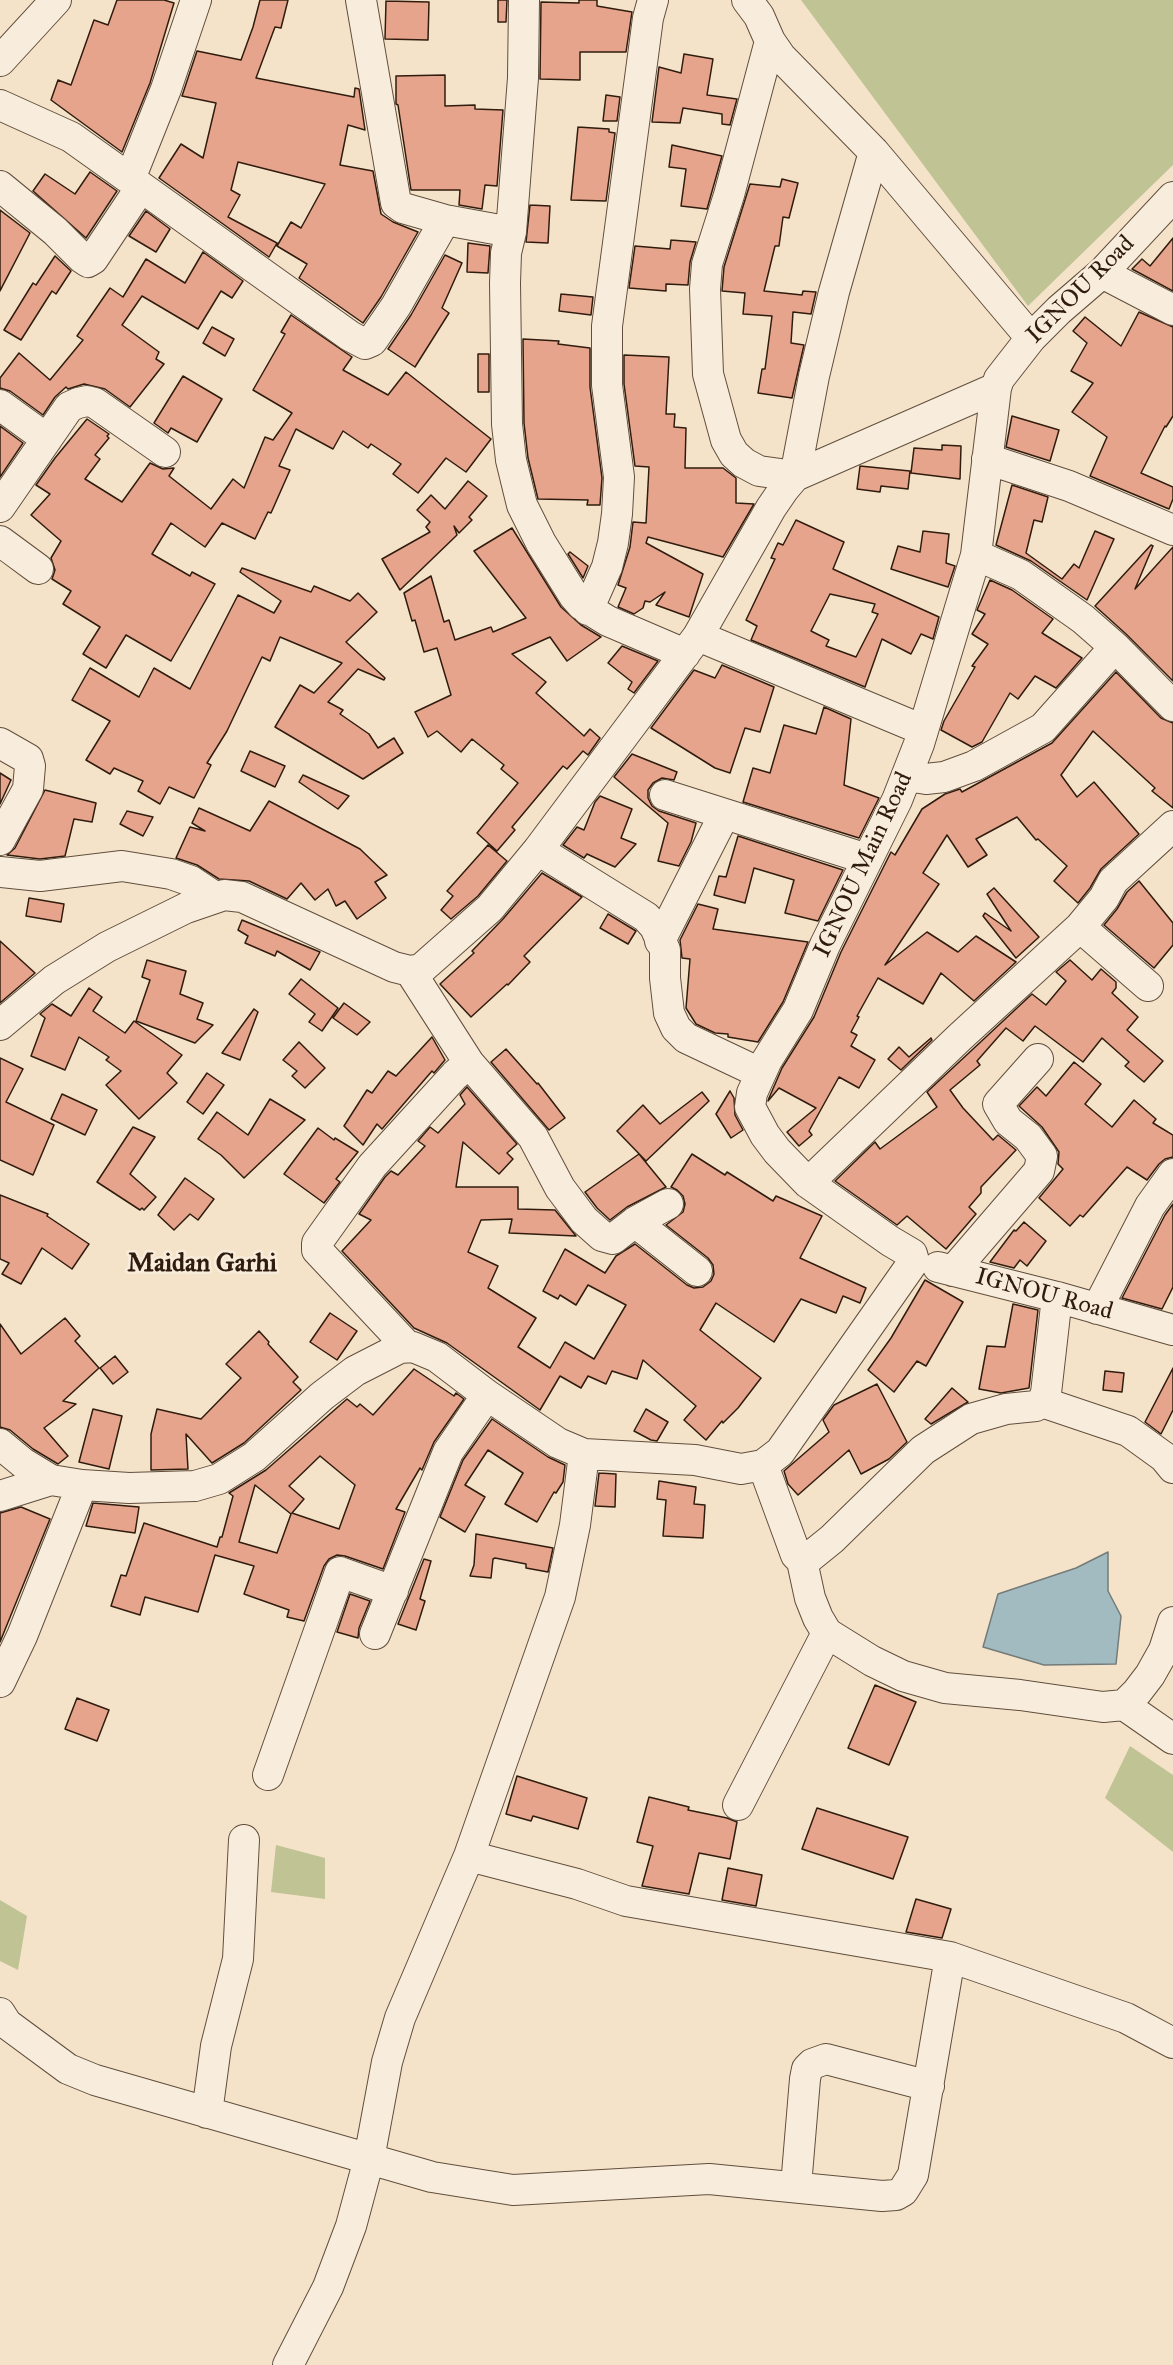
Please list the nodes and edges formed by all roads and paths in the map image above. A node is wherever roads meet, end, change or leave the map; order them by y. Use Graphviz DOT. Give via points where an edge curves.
graph roads {
  1 [pos="56,0"];
  2 [pos="196,0"];
  3 [pos="361,0"];
  4 [pos="524,0"];
  5 [pos="653,0"];
  6 [pos="747,0"];
  7 [pos="770,41"];
  8 [pos="0,61"];
  9 [pos="0,105"];
  10 [pos="874,152"];
  11 [pos="135,183"];
  12 [pos="0,186"];
  13 [pos="1173,197"];
  14 [pos="445,220"];
  15 [pos="511,232"];
  16 [pos="1102,273"];
  17 [pos="1173,310"];
  18 [pos="1030,338"];
  19 [pos="996,388"];
  20 [pos="0,405"];
  21 [pos="47,439"];
  22 [pos="165,452"];
  23 [pos="987,459"];
  24 [pos="795,476"];
  25 [pos="0,507"];
  26 [pos="1173,530"];
  27 [pos="0,541"];
  28 [pos="976,555"];
  29 [pos="38,568"];
  30 [pos="588,610"];
  31 [pos="691,645"];
  32 [pos="1115,647"];
  33 [pos="1173,706"];
  34 [pos="923,730"];
  35 [pos="0,743"];
  36 [pos="907,776"];
  37 [pos="665,795"];
  38 [pos="724,815"];
  39 [pos="1173,826"];
  40 [pos="0,840"];
  41 [pos="538,850"];
  42 [pos="867,859"];
  43 [pos="0,872"];
  44 [pos="215,897"];
  45 [pos="1080,927"];
  46 [pos="660,941"];
  47 [pos="410,971"];
  48 [pos="1148,986"];
  49 [pos="0,1024"];
  50 [pos="1038,1059"];
  51 [pos="469,1063"];
  52 [pos="760,1073"];
  53 [pos="1173,1174"];
  54 [pos="808,1183"];
  55 [pos="668,1204"];
  56 [pos="635,1222"];
  57 [pos="914,1261"];
  58 [pos="697,1271"];
  59 [pos="953,1271"];
  60 [pos="1057,1297"];
  61 [pos="1097,1309"];
  62 [pos="1173,1330"];
  63 [pos="408,1347"];
  64 [pos="488,1395"];
  65 [pos="1042,1402"];
  66 [pos="0,1444"];
  67 [pos="584,1454"];
  68 [pos="764,1465"];
  69 [pos="1173,1468"];
  70 [pos="51,1480"];
  71 [pos="82,1485"];
  72 [pos="0,1497"];
  73 [pos="802,1561"];
  74 [pos="393,1591"];
  75 [pos="1173,1622"];
  76 [pos="826,1633"];
  77 [pos="375,1634"];
  78 [pos="1169,1652"];
  79 [pos="0,1682"];
  80 [pos="1124,1705"];
  81 [pos="1173,1739"];
  82 [pos="268,1775"];
  83 [pos="738,1805"];
  84 [pos="244,1840"];
  85 [pos="469,1856"];
  86 [pos="950,1957"];
  87 [pos="0,2013"];
  88 [pos="1173,2043"];
  89 [pos="929,2086"];
  90 [pos="207,2113"];
  91 [pos="369,2159"];
  92 [pos="796,2186"];
  93 [pos="288,2365"];
  1 -- 8 [label="street"];
  2 -- 11 [label="street"];
  3 -- 14 [label="street" via="396,203"];
  4 -- 15 [label="street" via="524,78"];
  5 -- 30 [label="street" via="607,326 607,385 619,477 617,514 607,567"];
  6 -- 7 [label="street" via="753,4"];
  7 -- 10 [label="street" via="789,67"];
  7 -- 24 [label="street" via="707,264 708,374 726,440 734,454 759,471"];
  9 -- 11 [label="street" via="71,137"];
  10 -- 18 [label="street"];
  10 -- 24 [label="street" via="834,292"];
  11 -- 12 [label="street" via="88,262"];
  11 -- 14 [label="street" via="350,336 368,344 396,306"];
  13 -- 16 [label="street, IGNOU Road"];
  14 -- 15 [label="street"];
  15 -- 30 [label="street" via="506,253 507,424 515,480 522,506 541,543 574,596"];
  16 -- 17 [label="street"];
  16 -- 18 [label="street, IGNOU Road"];
  18 -- 19 [label="street, IGNOU Road"];
  19 -- 23 [label="street, IGNOU Main Road"];
  19 -- 24 [label="street"];
  20 -- 21 [label="street"];
  21 -- 22 [label="street" via="69,407 87,401"];
  21 -- 25 [label="street"];
  23 -- 26 [label="street" via="1069,486"];
  23 -- 28 [label="street, IGNOU Main Road"];
  24 -- 31 [label="street" via="771,508"];
  27 -- 29 [label="street"];
  28 -- 32 [label="street" via="1021,575"];
  28 -- 34 [label="street, IGNOU Main Road"];
  30 -- 31 [label="street"];
  31 -- 34 [label="street"];
  31 -- 41 [label="street"];
  32 -- 33 [label="street"];
  32 -- 36 [label="street" via="1043,728 974,766 944,777"];
  34 -- 36 [label="street, IGNOU Main Road"];
  35 -- 40 [label="street" via="28,759 30,766 28,789"];
  36 -- 42 [label="street, IGNOU Main Road"];
  37 -- 38 [label="street"];
  38 -- 42 [label="street"];
  38 -- 46 [label="street"];
  39 -- 45 [label="street" via="1113,881"];
  41 -- 46 [label="street" via="646,917"];
  41 -- 47 [label="street" via="490,908 430,962"];
  42 -- 52 [label="street, IGNOU Main Road" via="798,1010"];
  43 -- 44 [label="street" via="40,876 141,868 191,881"];
  44 -- 47 [label="street" via="242,897"];
  44 -- 49 [label="street" via="76,964"];
  45 -- 48 [label="street"];
  45 -- 54 [label="street"];
  46 -- 52 [label="street" via="665,950 669,1013 676,1028 686,1038"];
  47 -- 51 [label="street"];
  50 -- 59 [label="street" via="998,1104 1008,1121 1028,1137 1042,1156 1038,1171"];
  51 -- 56 [label="street" via="533,1137 560,1188 584,1220 602,1236 613,1239"];
  51 -- 63 [label="street" via="372,1166 317,1243 317,1250"];
  52 -- 54 [label="street, IGNOU Main Road" via="750,1107 771,1144"];
  53 -- 61 [label="street" via="1150,1206"];
  54 -- 57 [label="street, IGNOU Main Road" via="912,1254"];
  55 -- 56 [label="street"];
  56 -- 58 [label="street"];
  57 -- 59 [label="street, IGNOU Road"];
  57 -- 68 [label="street" via="780,1452"];
  59 -- 60 [label="street, IGNOU Road"];
  60 -- 61 [label="street, IGNOU Road"];
  60 -- 65 [label="street"];
  61 -- 62 [label="street, IGNOU Road"];
  63 -- 64 [label="street" via="437,1357"];
  63 -- 71 [label="street" via="355,1371 321,1396 254,1457 219,1479 195,1486"];
  64 -- 67 [label="street" via="558,1443"];
  64 -- 74 [label="street" via="448,1452"];
  65 -- 69 [label="street" via="1128,1431"];
  65 -- 73 [label="street" via="971,1419 923,1450 832,1539"];
  66 -- 70 [label="street"];
  67 -- 68 [label="street" via="695,1460 741,1469"];
  67 -- 85 [label="street" via="560,1597"];
  68 -- 73 [label="street" via="796,1555"];
  70 -- 71 [label="street"];
  70 -- 72 [label="street"];
  71 -- 79 [label="street"];
  73 -- 76 [label="street" via="810,1598"];
  74 -- 77 [label="street"];
  74 -- 82 [label="street" via="340,1572"];
  75 -- 78 [label="street"];
  76 -- 80 [label="street" via="872,1661 926,1684 1103,1707"];
  76 -- 83 [label="street"];
  78 -- 80 [label="street"];
  80 -- 81 [label="street"];
  84 -- 90 [label="street" via="238,1959 216,2046"];
  85 -- 86 [label="street" via="626,1901"];
  85 -- 91 [label="street" via="400,2018 387,2062"];
  86 -- 88 [label="street" via="1126,2018"];
  86 -- 89 [label="street"];
  87 -- 90 [label="street" via="7,2024 68,2069"];
  89 -- 92 [label="street" via="913,2175 903,2191 882,2196"];
  89 -- 92 [label="street" via="826,2059 812,2064 805,2079"];
  90 -- 91 [label="street"];
  91 -- 92 [label="street" via="432,2177 513,2190 691,2179"];
  91 -- 93 [label="street" via="351,2226 328,2287"];
}
